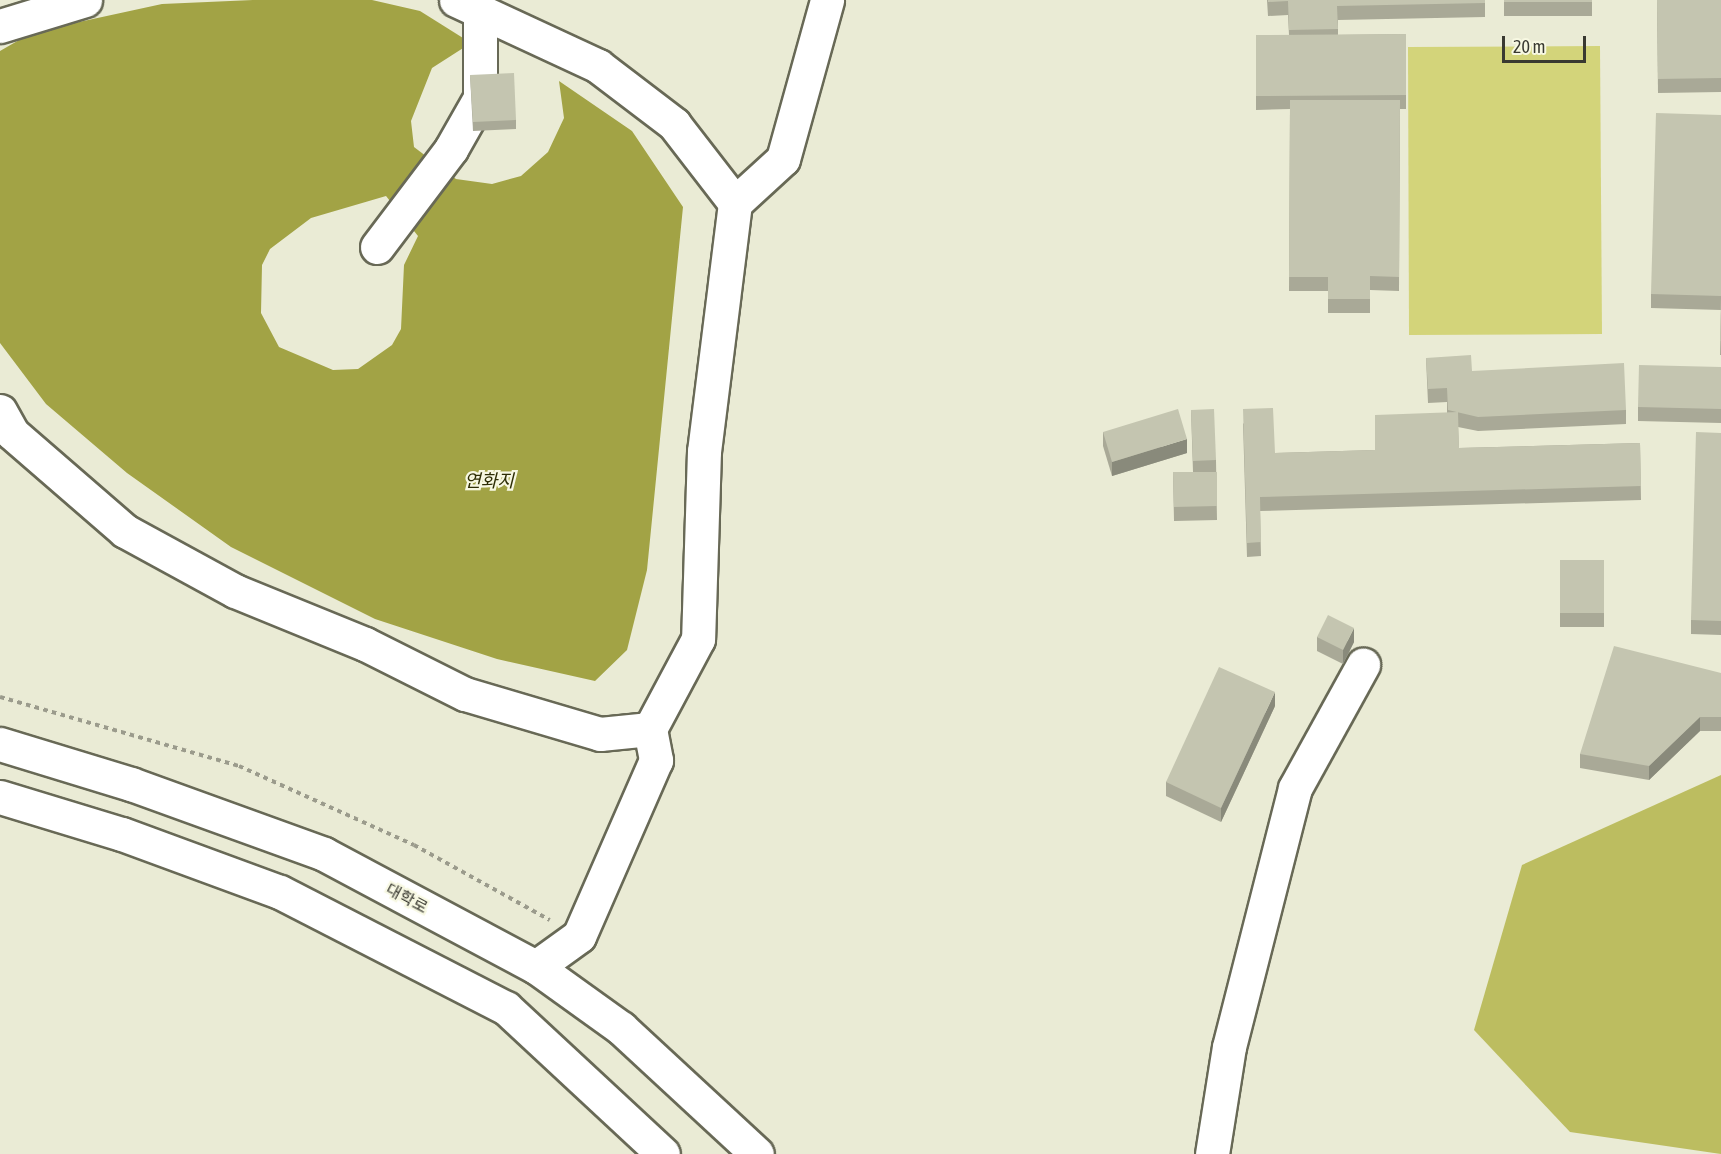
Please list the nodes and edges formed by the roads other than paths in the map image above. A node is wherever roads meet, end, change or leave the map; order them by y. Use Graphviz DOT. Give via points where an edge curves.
graph roads {
  1 [pos="85,0"];
  2 [pos="827,0"];
  3 [pos="468,6"];
  4 [pos="0,26"];
  5 [pos="735,203"];
  6 [pos="377,247"];
  7 [pos="0,411"];
  8 [pos="1362,665"];
  9 [pos="650,729"];
  10 [pos="0,744"];
  11 [pos="0,797"];
  12 [pos="536,967"];
  13 [pos="663,1154"];
  14 [pos="757,1154"];
  15 [pos="1212,1154"];
  1 -- 4 [label="street"];
  2 -- 5 [label="street" via="783,159"];
  3 -- 5 [label="street" via="598,66 674,124"];
  3 -- 6 [label="street" via="480,98 451,149"];
  5 -- 9 [label="street" via="704,451 698,639"];
  7 -- 9 [label="street" via="12,433 125,531 235,591 365,644 465,694 600,734"];
  8 -- 15 [label="street" via="1295,788 1229,1047"];
  9 -- 12 [label="street" via="656,760 579,936"];
  10 -- 12 [label="street, 대학로" via="131,784 324,854"];
  11 -- 13 [label="street" via="122,834 280,892 506,1008"];
  12 -- 14 [label="street, 대학로" via="621,1028"];
}
